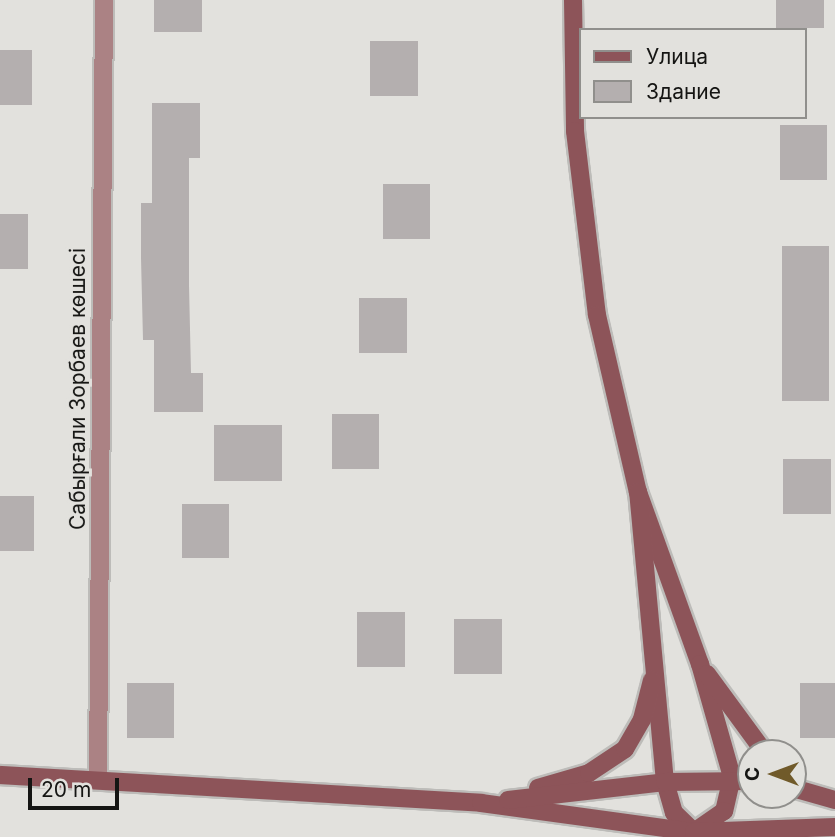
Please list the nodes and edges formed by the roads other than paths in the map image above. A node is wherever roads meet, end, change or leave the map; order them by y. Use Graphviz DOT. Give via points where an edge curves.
graph roads {
  1 [pos="104,0"];
  2 [pos="573,0"];
  3 [pos="638,492"];
  4 [pos="699,664"];
  5 [pos="655,666"];
  6 [pos="755,739"];
  7 [pos="0,775"];
  8 [pos="98,778"];
  9 [pos="732,778"];
  10 [pos="737,779"];
  11 [pos="666,782"];
  12 [pos="807,791"];
  13 [pos="835,800"];
  14 [pos="481,803"];
  15 [pos="835,827"];
  16 [pos="694,832"];
  1 -- 8 [label="street, Сабырғали Зорбаев көшесі"];
  2 -- 3 [label="main road" via="575,131 597,315"];
  3 -- 4 [label="main road"];
  3 -- 5 [label="main road"];
  4 -- 6 [label="main road"];
  4 -- 9 [label="main road"];
  5 -- 11 [label="main road"];
  5 -- 14 [label="main road" via="642,719 625,749 589,773"];
  7 -- 8 [label="main road"];
  8 -- 14 [label="main road"];
  9 -- 10 [label="main road"];
  9 -- 11 [label="main road"];
  9 -- 16 [label="main road" via="724,811"];
  11 -- 14 [label="main road"];
  11 -- 16 [label="main road" via="674,813"];
  12 -- 13 [label="main road"];
  14 -- 16 [label="main road"];
  15 -- 16 [label="main road"];
}
